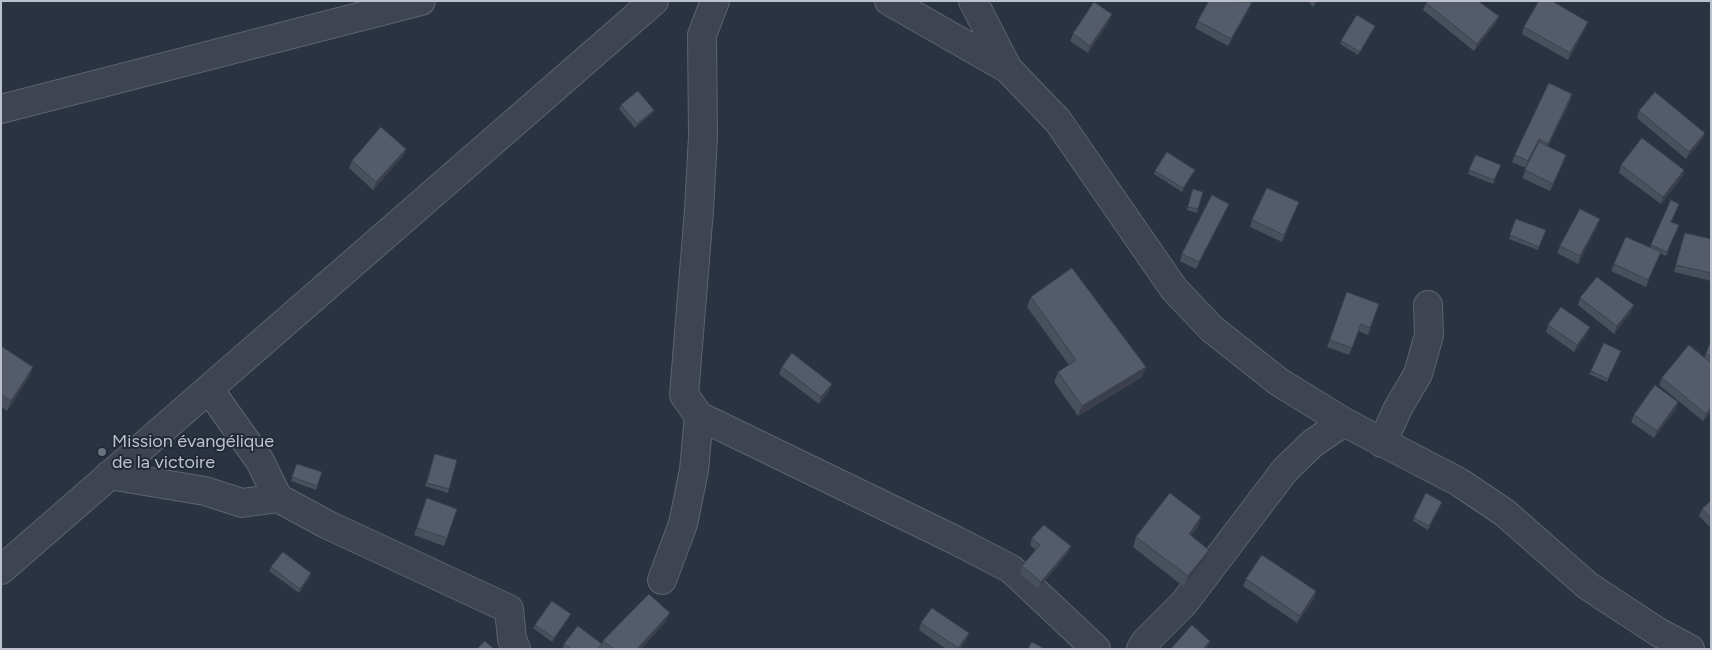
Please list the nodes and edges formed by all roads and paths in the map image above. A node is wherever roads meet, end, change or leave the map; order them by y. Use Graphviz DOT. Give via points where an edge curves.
graph roads {
  1 [pos="421,1"];
  2 [pos="654,1"];
  3 [pos="714,1"];
  4 [pos="889,1"];
  5 [pos="973,1"];
  6 [pos="1008,69"];
  7 [pos="1,109"];
  8 [pos="1428,306"];
  9 [pos="209,389"];
  10 [pos="699,416"];
  11 [pos="1344,422"];
  12 [pos="1382,443"];
  13 [pos="109,475"];
  14 [pos="278,498"];
  15 [pos="1,570"];
  16 [pos="662,580"];
  17 [pos="516,649"];
  18 [pos="1096,649"];
  19 [pos="1141,649"];
  20 [pos="1690,649"];
  1 -- 7 [label="street"];
  2 -- 9 [label="street"];
  3 -- 10 [label="street" via="702,35 700,201 684,395"];
  4 -- 6 [label="street"];
  5 -- 6 [label="street"];
  6 -- 11 [label="street" via="1058,121 1174,289 1212,329 1279,382"];
  8 -- 12 [label="street" via="1429,335 1418,374"];
  9 -- 13 [label="street"];
  9 -- 14 [label="street" via="260,461"];
  10 -- 16 [label="street" via="694,470 683,524"];
  10 -- 18 [label="street" via="1011,569"];
  11 -- 12 [label="street"];
  11 -- 19 [label="street" via="1313,443 1285,470 1184,604"];
  12 -- 20 [label="street" via="1459,482 1505,513 1588,586"];
  13 -- 14 [label="street" via="205,491 242,503"];
  13 -- 15 [label="street"];
  14 -- 17 [label="street" via="328,525 509,609"];
}
